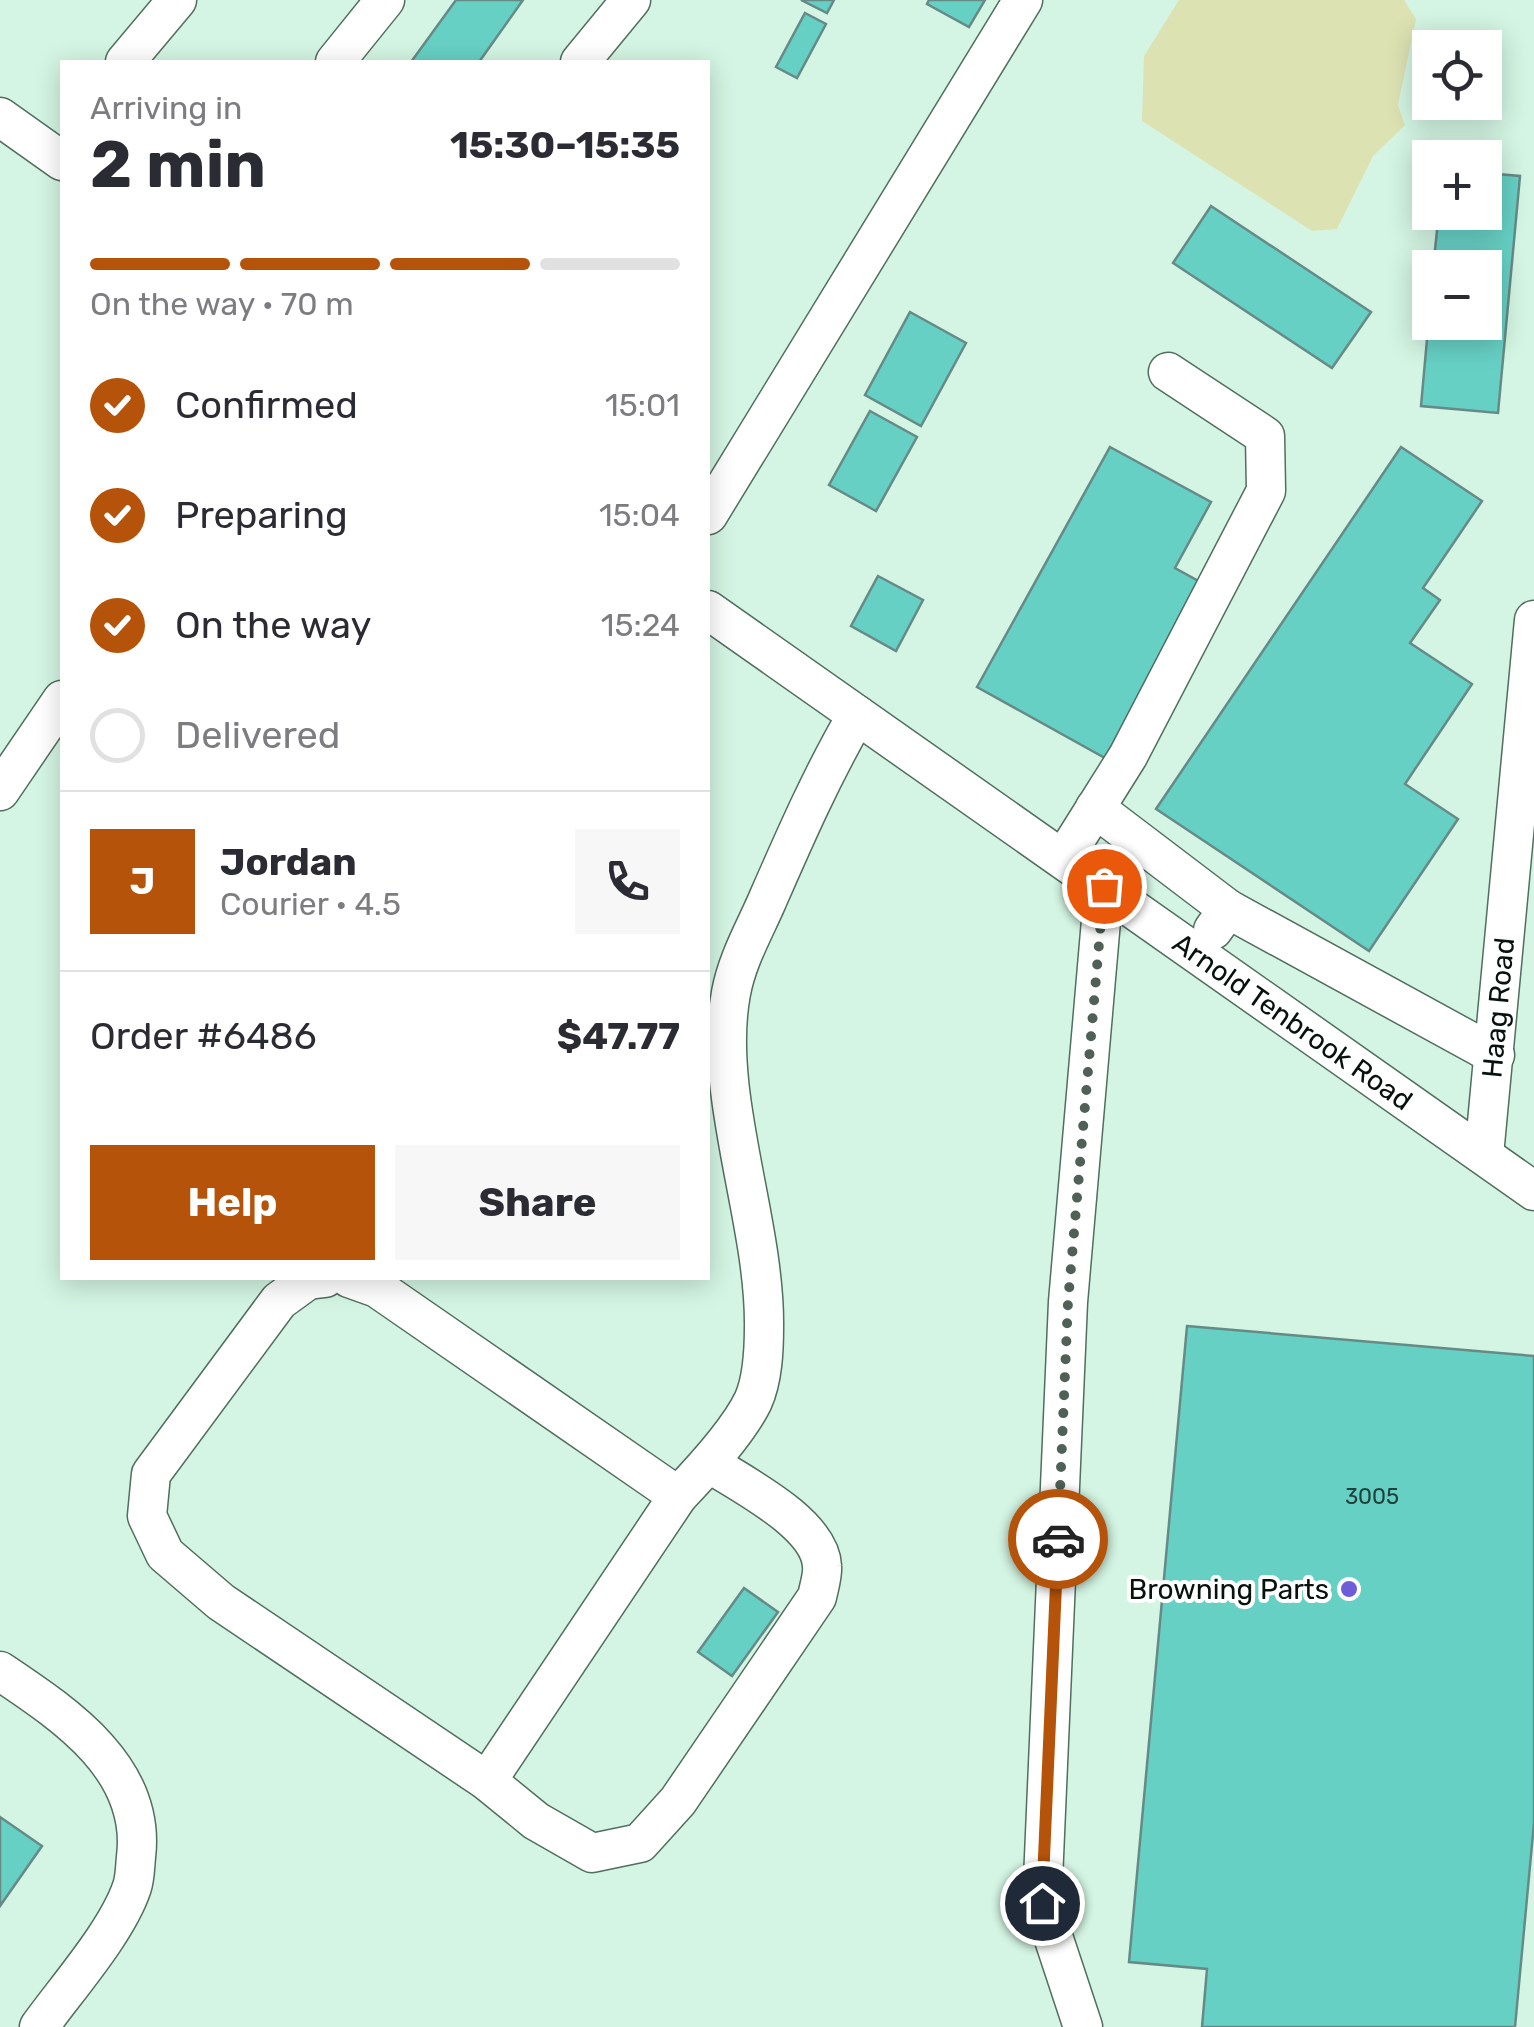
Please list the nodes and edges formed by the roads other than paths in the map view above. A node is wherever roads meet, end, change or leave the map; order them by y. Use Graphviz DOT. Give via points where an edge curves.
graph roads {
  1 [pos="177,0"];
  2 [pos="385,0"];
  3 [pos="631,0"];
  4 [pos="1023,0"];
  5 [pos="130,60"];
  6 [pos="337,60"];
  7 [pos="582,60"];
  8 [pos="0,117"];
  9 [pos="60,154"];
  10 [pos="1168,372"];
  11 [pos="710,512"];
  12 [pos="710,611"];
  13 [pos="1534,620"];
  14 [pos="60,703"];
  15 [pos="856,716"];
  16 [pos="0,791"];
  17 [pos="1095,808"];
  18 [pos="1064,858"];
  19 [pos="1104,886"];
  20 [pos="1228,909"];
  21 [pos="1197,953"];
  22 [pos="718,1018"];
  23 [pos="1495,1055"];
  24 [pos="1484,1155"];
  25 [pos="1534,1191"];
  26 [pos="308,1280"];
  27 [pos="355,1280"];
  28 [pos="709,1464"];
  29 [pos="678,1496"];
  30 [pos="0,1671"];
  31 [pos="487,1781"];
  32 [pos="39,2027"];
  33 [pos="1083,2027"];
  1 -- 5 [label="street"];
  2 -- 6 [label="street"];
  3 -- 7 [label="street"];
  4 -- 11 [label="street"];
  8 -- 9 [label="street"];
  10 -- 17 [label="street" via="1264,436 1266,491"];
  12 -- 15 [label="street, Arnold Tenbrook Road"];
  13 -- 23 [label="street, Haag Road"];
  14 -- 16 [label="street"];
  15 -- 18 [label="street, Arnold Tenbrook Road"];
  15 -- 22 [label="street"];
  17 -- 18 [label="street"];
  17 -- 20 [label="street"];
  18 -- 19 [label="street, Arnold Tenbrook Road"];
  19 -- 21 [label="street, Arnold Tenbrook Road"];
  19 -- 33 [label="street" via="1068,1302 1042,1903"];
  20 -- 21 [label="street"];
  20 -- 23 [label="street"];
  21 -- 24 [label="street, Arnold Tenbrook Road"];
  22 -- 28 [label="street" via="764,1288 764,1354 753,1400"];
  23 -- 24 [label="street, Haag Road"];
  24 -- 25 [label="street, Arnold Tenbrook Road"];
  26 -- 31 [label="street" via="280,1301 151,1474 147,1516 165,1554 221,1602"];
  27 -- 29 [label="street" via="377,1288"];
  28 -- 29 [label="street"];
  28 -- 31 [label="street" via="808,1532 822,1563 817,1596 678,1801 640,1843 592,1852"];
  29 -- 31 [label="street"];
  30 -- 32 [label="street" via="101,1750 129,1794 138,1840 133,1886 114,1922"];
}
